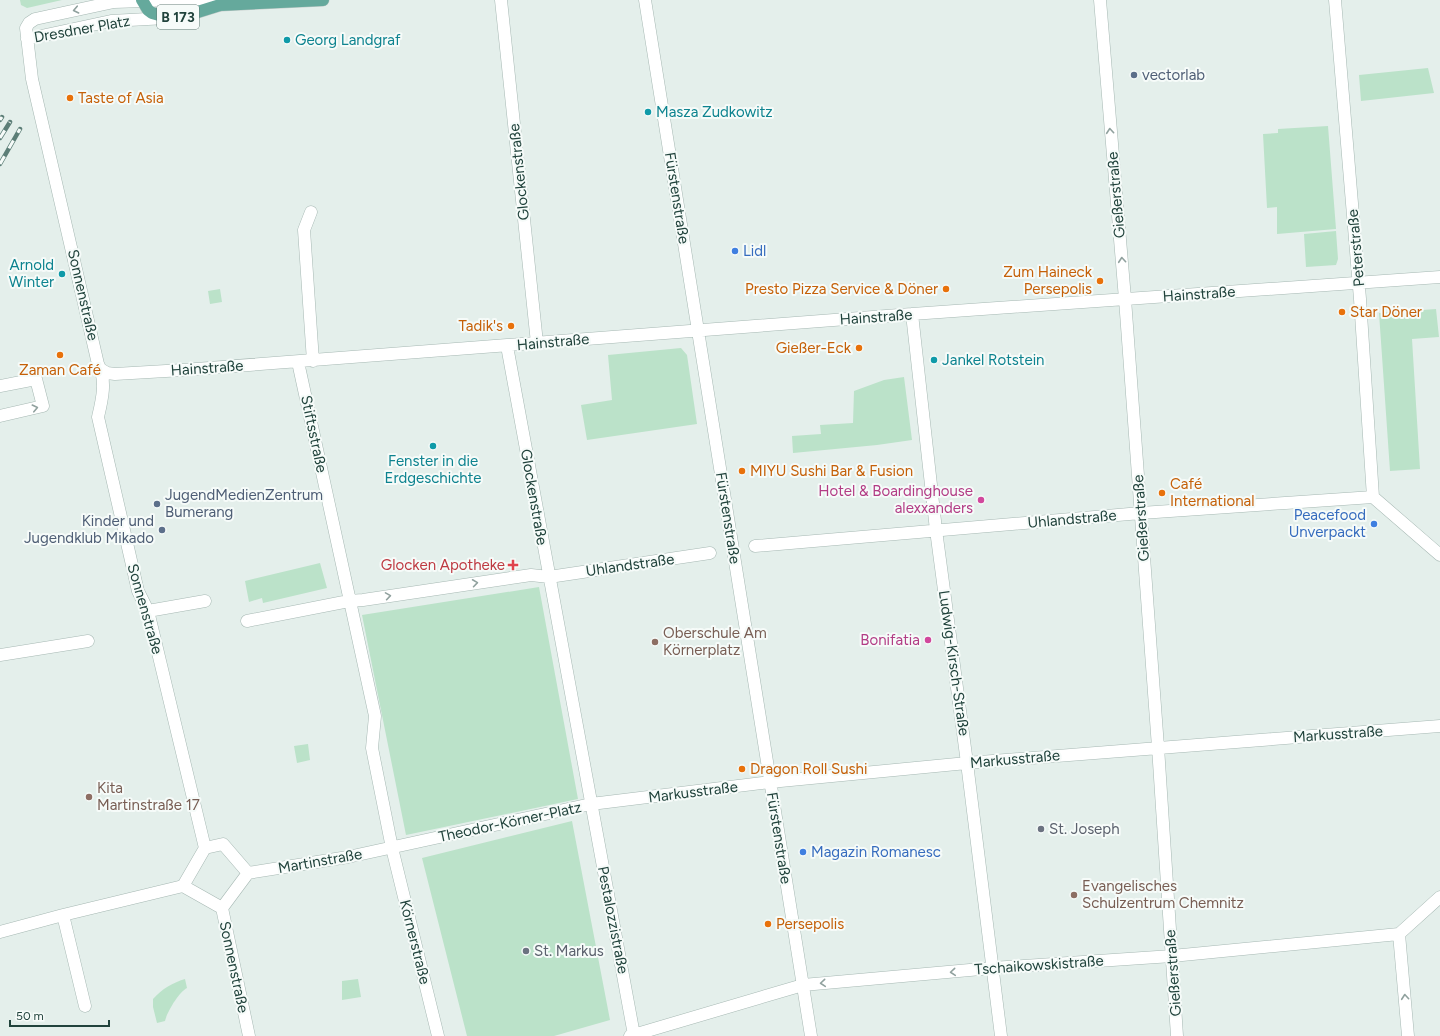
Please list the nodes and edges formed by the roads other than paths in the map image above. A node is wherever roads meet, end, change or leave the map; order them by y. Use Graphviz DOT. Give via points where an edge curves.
graph roads {
  1 [pos="323,0"];
  2 [pos="501,0"];
  3 [pos="645,0"];
  4 [pos="1100,0"];
  5 [pos="1336,0"];
  6 [pos="144,1"];
  7 [pos="216,2"];
  8 [pos="170,18"];
  9 [pos="118,20"];
  10 [pos="27,39"];
  11 [pos="311,212"];
  12 [pos="1440,277"];
  13 [pos="1359,282"];
  14 [pos="1125,299"];
  15 [pos="912,314"];
  16 [pos="698,331"];
  17 [pos="537,343"];
  18 [pos="507,346"];
  19 [pos="313,361"];
  20 [pos="298,362"];
  21 [pos="102,370"];
  22 [pos="0,386"];
  23 [pos="0,416"];
  24 [pos="1373,497"];
  25 [pos="1141,513"];
  26 [pos="936,530"];
  27 [pos="755,546"];
  28 [pos="710,553"];
  29 [pos="1440,555"];
  30 [pos="549,577"];
  31 [pos="205,601"];
  32 [pos="349,601"];
  33 [pos="148,611"];
  34 [pos="247,622"];
  35 [pos="88,641"];
  36 [pos="0,655"];
  37 [pos="1440,726"];
  38 [pos="1158,747"];
  39 [pos="967,763"];
  40 [pos="770,782"];
  41 [pos="591,804"];
  42 [pos="205,848"];
  43 [pos="392,848"];
  44 [pos="248,873"];
  45 [pos="183,886"];
  46 [pos="1440,897"];
  47 [pos="222,908"];
  48 [pos="63,915"];
  49 [pos="0,932"];
  50 [pos="1399,934"];
  51 [pos="1172,956"];
  52 [pos="992,968"];
  53 [pos="802,985"];
  54 [pos="85,1006"];
  55 [pos="249,1036"];
  56 [pos="438,1036"];
  57 [pos="632,1036"];
  58 [pos="811,1036"];
  59 [pos="1001,1036"];
  60 [pos="1177,1036"];
  61 [pos="1408,1036"];
  1 -- 7 [label="main road, B 173"];
  2 -- 17 [label="street, Glockenstraße"];
  3 -- 16 [label="street, Fürstenstraße"];
  14 -- 4 [label="street, Gießerstraße, one-way"];
  5 -- 13 [label="street, Peterstraße"];
  6 -- 7 [label="street"];
  6 -- 8 [label="main road, B 173" via="152,13"];
  6 -- 9 [label="street"];
  6 -- 10 [label="street, Dresdner Platz, one-way" via="114,2 35,19 26,28"];
  7 -- 8 [label="main road, B 173" via="188,15"];
  8 -- 9 [label="street, Dresdner Platz"];
  9 -- 10 [label="street, Dresdner Platz"];
  10 -- 21 [label="street, Sonnenstraße" via="38,108 98,364"];
  11 -- 19 [label="street" via="304,230"];
  12 -- 13 [label="street, Hainstraße"];
  13 -- 14 [label="street, Hainstraße"];
  13 -- 24 [label="street, Peterstraße"];
  14 -- 15 [label="street, Hainstraße"];
  14 -- 25 [label="street, Gießerstraße"];
  15 -- 16 [label="street, Hainstraße"];
  15 -- 26 [label="street, Ludwig-Kirsch-Straße"];
  16 -- 17 [label="street, Hainstraße"];
  16 -- 40 [label="street, Fürstenstraße"];
  17 -- 18 [label="street, Hainstraße"];
  18 -- 19 [label="street, Hainstraße"];
  18 -- 30 [label="street, Glockenstraße"];
  19 -- 20 [label="street, Hainstraße"];
  20 -- 21 [label="street, Hainstraße" via="115,374"];
  20 -- 32 [label="street, Stiftsstraße"];
  21 -- 33 [label="street, Sonnenstraße" via="104,391 98,417 138,591"];
  23 -- 22 [label="street, one-way" via="43,406 36,379"];
  24 -- 25 [label="street, Uhlandstraße"];
  24 -- 29 [label="street"];
  25 -- 26 [label="street, Uhlandstraße"];
  25 -- 38 [label="street, Gießerstraße"];
  26 -- 27 [label="street, Uhlandstraße"];
  26 -- 39 [label="street, Ludwig-Kirsch-Straße"];
  28 -- 30 [label="street, Uhlandstraße"];
  32 -- 30 [label="street, one-way" via="531,575"];
  30 -- 41 [label="street, Theodor-Körner-Platz"];
  31 -- 33 [label="street"];
  32 -- 34 [label="street"];
  32 -- 43 [label="street" via="375,716 372,748"];
  33 -- 42 [label="street, Sonnenstraße"];
  35 -- 36 [label="street"];
  37 -- 38 [label="street, Markusstraße"];
  38 -- 39 [label="street, Markusstraße"];
  38 -- 51 [label="street, Gießerstraße"];
  39 -- 40 [label="street, Markusstraße"];
  39 -- 52 [label="street, Ludwig-Kirsch-Straße"];
  40 -- 41 [label="street, Markusstraße"];
  40 -- 53 [label="street, Fürstenstraße"];
  41 -- 43 [label="street, Theodor-Körner-Platz"];
  41 -- 57 [label="street, Pestalozzistraße"];
  42 -- 44 [label="street" via="223,844"];
  42 -- 45 [label="street"];
  43 -- 44 [label="street, Martinstraße"];
  43 -- 56 [label="street, Körnerstraße"];
  44 -- 47 [label="street"];
  45 -- 47 [label="street, Sonnenstraße"];
  45 -- 48 [label="street"];
  46 -- 50 [label="street"];
  47 -- 55 [label="street, Sonnenstraße"];
  48 -- 49 [label="street"];
  48 -- 54 [label="street"];
  50 -- 51 [label="street, Tschaikowskistraße"];
  61 -- 50 [label="street, one-way"];
  51 -- 52 [label="street, Tschaikowskistraße"];
  51 -- 60 [label="street, Gießerstraße"];
  52 -- 53 [label="street, Tschaikowskistraße, one-way"];
  52 -- 59 [label="street, Ludwig-Kirsch-Straße"];
  53 -- 57 [label="street, Tschaikowskistraße"];
  53 -- 58 [label="street, Fürstenstraße"];
}
